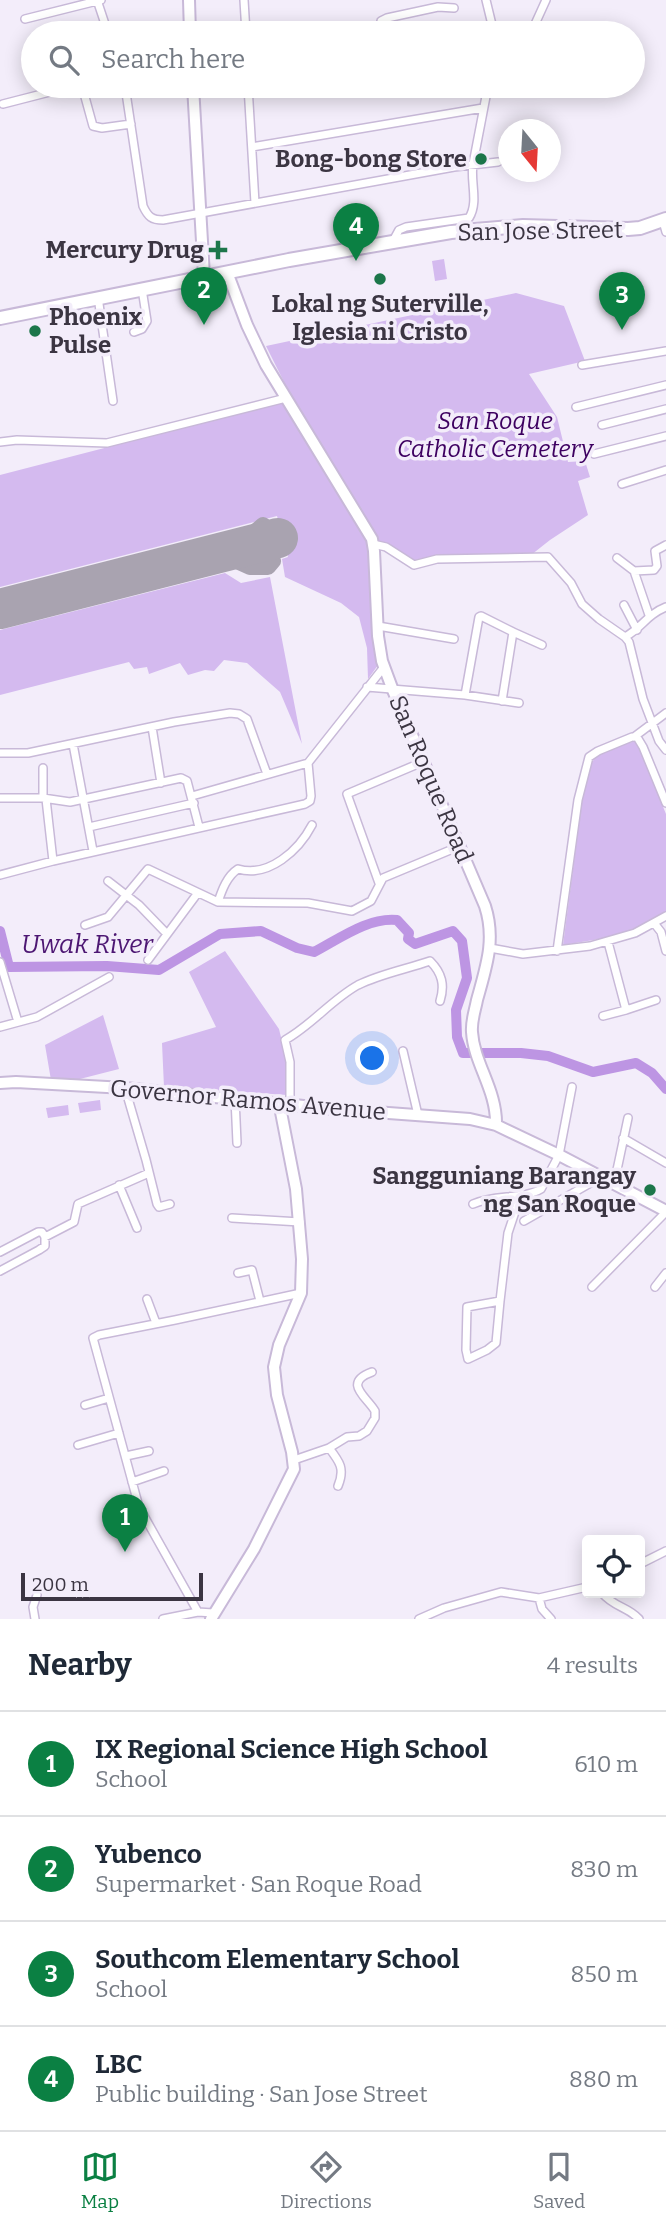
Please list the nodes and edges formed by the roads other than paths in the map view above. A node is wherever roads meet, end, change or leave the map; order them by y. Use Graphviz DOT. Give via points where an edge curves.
graph roads {
  1 [pos="98,0"];
  2 [pos="189,0"];
  3 [pos="244,0"];
  4 [pos="486,0"];
  5 [pos="546,0"];
  6 [pos="454,8"];
  7 [pos="25,19"];
  8 [pos="104,21"];
  9 [pos="190,21"];
  10 [pos="245,21"];
  11 [pos="381,21"];
  12 [pos="491,21"];
  13 [pos="536,21"];
  14 [pos="26,98"];
  15 [pos="85,98"];
  16 [pos="127,98"];
  17 [pos="194,98"];
  18 [pos="249,98"];
  19 [pos="485,98"];
  20 [pos="3,104"];
  21 [pos="483,108"];
  22 [pos="131,124"];
  23 [pos="252,147"];
  24 [pos="498,162"];
  25 [pos="472,164"];
  26 [pos="255,204"];
  27 [pos="200,214"];
  28 [pos="665,224"];
  29 [pos="393,241"];
  30 [pos="227,272"];
  31 [pos="204,276"];
  32 [pos="142,289"];
  33 [pos="98,297"];
  34 [pos="0,318"];
  35 [pos="134,332"];
  36 [pos="666,351"];
  37 [pos="582,365"];
  38 [pos="666,385"];
  39 [pos="286,398"];
  40 [pos="113,401"];
  41 [pos="576,407"];
  42 [pos="666,410"];
  43 [pos="601,425"];
  44 [pos="666,436"];
  45 [pos="0,442"];
  46 [pos="594,454"];
  47 [pos="666,470"];
  48 [pos="622,484"];
  49 [pos="373,544"];
  50 [pos="666,545"];
  51 [pos="617,558"];
  52 [pos="634,571"];
  53 [pos="624,605"];
  54 [pos="666,607"];
  55 [pos="649,615"];
  56 [pos="378,626"];
  57 [pos="636,630"];
  58 [pos="513,632"];
  59 [pos="625,637"];
  60 [pos="454,639"];
  61 [pos="542,645"];
  62 [pos="384,667"];
  63 [pos="367,687"];
  64 [pos="392,688"];
  65 [pos="465,695"];
  66 [pos="502,701"];
  67 [pos="519,703"];
  68 [pos="666,713"];
  69 [pos="653,723"];
  70 [pos="152,727"];
  71 [pos="634,737"];
  72 [pos="73,744"];
  73 [pos="666,750"];
  74 [pos="0,753"];
  75 [pos="425,761"];
  76 [pos="308,763"];
  77 [pos="43,768"];
  78 [pos="267,774"];
  79 [pos="161,783"];
  80 [pos="0,798"];
  81 [pos="45,798"];
  82 [pos="84,799"];
  83 [pos="193,800"];
  84 [pos="666,803"];
  85 [pos="312,825"];
  86 [pos="89,827"];
  87 [pos="199,827"];
  88 [pos="460,846"];
  89 [pos="93,851"];
  90 [pos="52,860"];
  91 [pos="0,875"];
  92 [pos="108,881"];
  93 [pos="379,883"];
  94 [pos="197,894"];
  95 [pos="127,896"];
  96 [pos="218,902"];
  97 [pos="666,916"];
  98 [pos="654,923"];
  99 [pos="85,925"];
  100 [pos="167,934"];
  101 [pos="608,942"];
  102 [pos="490,947"];
  103 [pos="557,951"];
  104 [pos="666,951"];
  105 [pos="148,960"];
  106 [pos="0,961"];
  107 [pos="109,977"];
  108 [pos="656,1000"];
  109 [pos="440,1001"];
  110 [pos="626,1010"];
  111 [pos="603,1016"];
  112 [pos="18,1022"];
  113 [pos="0,1027"];
  114 [pos="403,1051"];
  115 [pos="0,1083"];
  116 [pos="572,1087"];
  117 [pos="125,1088"];
  118 [pos="235,1098"];
  119 [pos="285,1103"];
  120 [pos="418,1115"];
  121 [pos="628,1118"];
  122 [pos="496,1125"];
  123 [pos="623,1139"];
  124 [pos="237,1143"];
  125 [pos="559,1155"];
  126 [pos="666,1163"];
  127 [pos="149,1173"];
  128 [pos="601,1177"];
  129 [pos="614,1184"];
  130 [pos="119,1185"];
  131 [pos="521,1194"];
  132 [pos="170,1204"];
  133 [pos="473,1204"];
  134 [pos="666,1212"];
  135 [pos="232,1218"];
  136 [pos="524,1221"];
  137 [pos="300,1222"];
  138 [pos="138,1228"];
  139 [pos="46,1237"];
  140 [pos="0,1252"];
  141 [pos="0,1271"];
  142 [pos="238,1273"];
  143 [pos="666,1273"];
  144 [pos="592,1287"];
  145 [pos="655,1287"];
  146 [pos="301,1293"];
  147 [pos="147,1299"];
  148 [pos="260,1301"];
  149 [pos="500,1301"];
  150 [pos="156,1323"];
  151 [pos="372,1372"];
  152 [pos="109,1398"];
  153 [pos="85,1405"];
  154 [pos="119,1433"];
  155 [pos="78,1445"];
  156 [pos="329,1448"];
  157 [pos="149,1451"];
  158 [pos="125,1456"];
  159 [pos="294,1460"];
  160 [pos="164,1471"];
  161 [pos="132,1482"];
  162 [pos="338,1486"];
  163 [pos="666,1551"];
  164 [pos="645,1562"];
  165 [pos="582,1588"];
  166 [pos="37,1595"];
  167 [pos="539,1598"];
  168 [pos="608,1598"];
  169 [pos="198,1612"];
  170 [pos="212,1616"];
  171 [pos="35,1619"];
  172 [pos="163,1619"];
  173 [pos="420,1619"];
  174 [pos="551,1619"];
  175 [pos="639,1619"];
  1 -- 7 [label="street"];
  1 -- 8 [label="street"];
  2 -- 9 [label="main road"];
  3 -- 10 [label="street"];
  4 -- 12 [label="street"];
  5 -- 13 [label="street"];
  6 -- 11 [label="street" via="438,7"];
  14 -- 20 [label="street"];
  15 -- 22 [label="street" via="93,126"];
  16 -- 22 [label="street"];
  17 -- 27 [label="main road"];
  18 -- 23 [label="street"];
  19 -- 21 [label="street"];
  21 -- 23 [label="street"];
  21 -- 25 [label="street"];
  22 -- 27 [label="street" via="147,215 163,220"];
  23 -- 26 [label="street"];
  24 -- 25 [label="street"];
  25 -- 26 [label="street"];
  25 -- 29 [label="street" via="475,205 469,218 406,227"];
  26 -- 27 [label="street"];
  27 -- 31 [label="main road"];
  28 -- 29 [label="main road, San Jose Street" via="628,229 523,226"];
  29 -- 30 [label="main road, San Jose Street"];
  30 -- 31 [label="main road, San Jose Street"];
  30 -- 39 [label="main road, San Roque Road" via="257,347"];
  31 -- 32 [label="main road, San Jose Street"];
  32 -- 33 [label="main road, San Jose Street"];
  32 -- 35 [label="street" via="147,321"];
  33 -- 34 [label="main road, San Jose Street"];
  33 -- 40 [label="street"];
  36 -- 37 [label="street"];
  38 -- 41 [label="street"];
  39 -- 45 [label="street" via="117,441"];
  39 -- 49 [label="main road, San Roque Road"];
  42 -- 43 [label="street"];
  44 -- 46 [label="street"];
  47 -- 48 [label="street"];
  49 -- 56 [label="main road, San Roque Road"];
  49 -- 59 [label="street" via="414,565 437,559 544,556 571,583 582,604"];
  50 -- 52 [label="street" via="653,553 657,568"];
  51 -- 52 [label="street"];
  52 -- 55 [label="street"];
  53 -- 57 [label="street"];
  54 -- 55 [label="street"];
  55 -- 57 [label="street"];
  56 -- 60 [label="street"];
  56 -- 62 [label="main road, San Roque Road"];
  57 -- 59 [label="street"];
  58 -- 61 [label="street"];
  58 -- 65 [label="street" via="479,617"];
  58 -- 66 [label="street"];
  59 -- 69 [label="street"];
  62 -- 63 [label="street"];
  62 -- 64 [label="main road, San Roque Road"];
  63 -- 64 [label="street"];
  63 -- 76 [label="street"];
  64 -- 65 [label="street"];
  64 -- 75 [label="main road, San Roque Road"];
  65 -- 66 [label="street"];
  66 -- 67 [label="street"];
  68 -- 69 [label="street"];
  69 -- 71 [label="street"];
  69 -- 73 [label="street"];
  70 -- 72 [label="street"];
  70 -- 78 [label="street" via="230,713 243,715"];
  70 -- 79 [label="street"];
  71 -- 84 [label="street" via="643,747"];
  71 -- 103 [label="street" via="592,753 585,767"];
  72 -- 74 [label="street"];
  72 -- 82 [label="street"];
  75 -- 88 [label="main road, San Roque Road"];
  75 -- 93 [label="street" via="348,794"];
  76 -- 78 [label="street"];
  76 -- 87 [label="street" via="311,796 305,804"];
  77 -- 81 [label="street"];
  78 -- 83 [label="street"];
  79 -- 82 [label="street"];
  79 -- 83 [label="street" via="185,779"];
  80 -- 81 [label="street"];
  81 -- 82 [label="street" via="60,802"];
  81 -- 90 [label="street"];
  82 -- 86 [label="street"];
  83 -- 86 [label="street"];
  83 -- 87 [label="street"];
  85 -- 96 [label="street" via="305,839 280,861 261,869 234,871"];
  86 -- 89 [label="street"];
  87 -- 89 [label="street"];
  88 -- 93 [label="street"];
  88 -- 102 [label="main road, San Roque Road" via="489,917"];
  89 -- 90 [label="street"];
  90 -- 91 [label="street"];
  92 -- 95 [label="street"];
  93 -- 96 [label="street" via="371,901 352,911 308,903"];
  94 -- 95 [label="street" via="148,869"];
  94 -- 96 [label="street"];
  94 -- 100 [label="street"];
  95 -- 99 [label="street" via="108,917"];
  95 -- 100 [label="street"];
  97 -- 98 [label="street"];
  98 -- 101 [label="street"];
  98 -- 104 [label="street"];
  100 -- 105 [label="street"];
  101 -- 103 [label="street"];
  101 -- 110 [label="street"];
  102 -- 103 [label="street" via="523,954"];
  102 -- 122 [label="main road, San Roque Road" via="471,1031 497,1109"];
  106 -- 112 [label="street"];
  107 -- 112 [label="street" via="37,1017"];
  108 -- 110 [label="street"];
  109 -- 119 [label="street" via="442,979 430,961 360,984 285,1040 290,1062"];
  110 -- 111 [label="street"];
  112 -- 113 [label="street"];
  114 -- 120 [label="street"];
  115 -- 117 [label="main road, Governor Ramos Avenue"];
  116 -- 125 [label="street"];
  117 -- 118 [label="main road, Governor Ramos Avenue"];
  117 -- 127 [label="street"];
  118 -- 119 [label="main road, Governor Ramos Avenue"];
  118 -- 124 [label="street"];
  119 -- 120 [label="main road, Governor Ramos Avenue"];
  119 -- 137 [label="main road"];
  120 -- 122 [label="main road, Governor Ramos Avenue"];
  121 -- 123 [label="street"];
  122 -- 125 [label="main road"];
  123 -- 126 [label="street"];
  123 -- 129 [label="street"];
  125 -- 128 [label="main road"];
  125 -- 131 [label="street" via="541,1189"];
  127 -- 130 [label="street"];
  127 -- 132 [label="street" via="157,1205"];
  128 -- 129 [label="main road"];
  128 -- 136 [label="street"];
  129 -- 134 [label="main road"];
  130 -- 138 [label="street"];
  130 -- 139 [label="street" via="78,1204 74,1222"];
  131 -- 133 [label="street"];
  131 -- 149 [label="street" via="508,1233"];
  134 -- 144 [label="street"];
  135 -- 137 [label="street"];
  137 -- 146 [label="main road"];
  139 -- 140 [label="street" via="38,1232"];
  139 -- 141 [label="street" via="45,1246"];
  142 -- 148 [label="street" via="253,1270"];
  143 -- 145 [label="street"];
  146 -- 148 [label="street"];
  146 -- 159 [label="main road" via="274,1367"];
  147 -- 150 [label="street"];
  148 -- 150 [label="street"];
  149 -- 149 [label="street" via="467,1307 468,1359 496,1343"];
  150 -- 152 [label="street" via="93,1338"];
  151 -- 156 [label="street" via="362,1377 358,1389 375,1411 371,1426"];
  152 -- 153 [label="street"];
  152 -- 154 [label="street"];
  154 -- 155 [label="street"];
  154 -- 158 [label="street"];
  156 -- 159 [label="street"];
  156 -- 162 [label="street" via="342,1466"];
  157 -- 158 [label="street"];
  158 -- 161 [label="street"];
  159 -- 170 [label="main road" via="291,1478 254,1549"];
  160 -- 161 [label="street"];
  161 -- 169 [label="street" via="145,1520"];
  163 -- 164 [label="street"];
  165 -- 167 [label="street"];
  166 -- 171 [label="street"];
  167 -- 173 [label="street" via="501,1592"];
  167 -- 174 [label="street"];
  168 -- 175 [label="street"];
  169 -- 170 [label="street"];
  169 -- 172 [label="street"];
}
